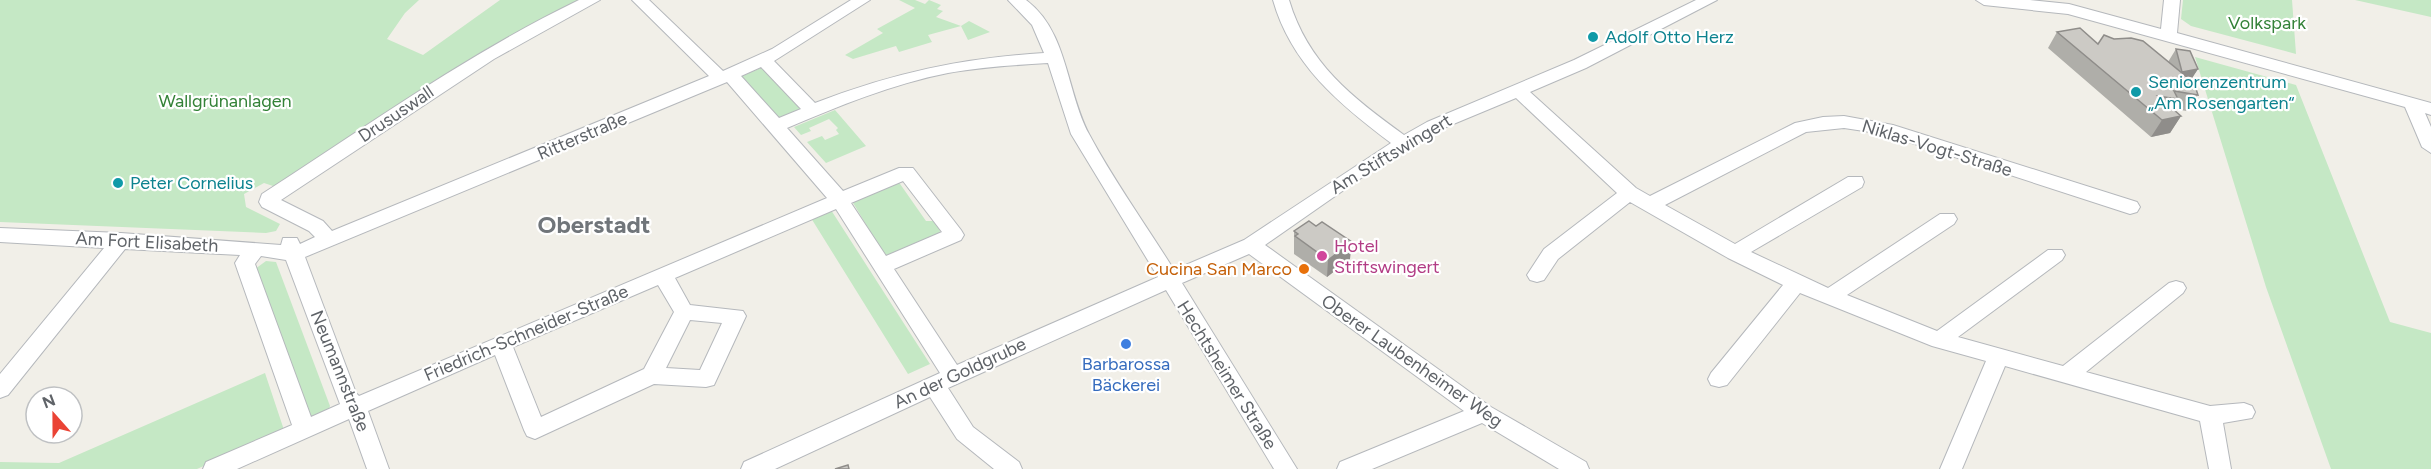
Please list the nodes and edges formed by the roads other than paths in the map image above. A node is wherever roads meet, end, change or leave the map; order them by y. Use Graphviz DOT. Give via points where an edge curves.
graph roads {
  1 [pos="592,0"];
  2 [pos="640,0"];
  3 [pos="862,0"];
  4 [pos="1016,0"];
  5 [pos="1281,0"];
  6 [pos="1709,0"];
  7 [pos="1984,0"];
  8 [pos="2172,0"];
  9 [pos="1691,5"];
  10 [pos="2168,36"];
  11 [pos="1053,57"];
  12 [pos="763,59"];
  13 [pos="725,76"];
  14 [pos="1517,90"];
  15 [pos="2412,104"];
  16 [pos="2431,109"];
  17 [pos="812,110"];
  18 [pos="777,126"];
  19 [pos="1402,143"];
  20 [pos="2431,147"];
  21 [pos="1855,182"];
  22 [pos="1629,194"];
  23 [pos="840,200"];
  24 [pos="1650,204"];
  25 [pos="2130,207"];
  26 [pos="1947,219"];
  27 [pos="0,235"];
  28 [pos="121,240"];
  29 [pos="329,240"];
  30 [pos="1251,245"];
  31 [pos="291,247"];
  32 [pos="256,249"];
  33 [pos="1735,253"];
  34 [pos="2055,255"];
  35 [pos="884,265"];
  36 [pos="663,275"];
  37 [pos="1537,275"];
  38 [pos="1168,280"];
  39 [pos="1796,283"];
  40 [pos="2176,288"];
  41 [pos="1829,297"];
  42 [pos="684,312"];
  43 [pos="1939,340"];
  44 [pos="501,343"];
  45 [pos="1998,357"];
  46 [pos="652,375"];
  47 [pos="2067,375"];
  48 [pos="1719,379"];
  49 [pos="943,380"];
  50 [pos="0,389"];
  51 [pos="356,407"];
  52 [pos="2244,412"];
  53 [pos="1483,413"];
  54 [pos="2210,415"];
  55 [pos="305,430"];
  56 [pos="214,469"];
  57 [pos="378,469"];
  58 [pos="753,469"];
  59 [pos="1011,469"];
  60 [pos="1286,469"];
  61 [pos="1347,469"];
  62 [pos="1578,469"];
  63 [pos="1951,469"];
  64 [pos="2220,469"];
  1 -- 29 [label="street, Drususwall" via="488,55 269,199 316,226"];
  2 -- 13 [label="street"];
  3 -- 12 [label="street, Ritterstraße"];
  4 -- 11 [label="street, Hechtsheimer Straße" via="1043,28"];
  5 -- 19 [label="street" via="1290,27 1317,69 1347,100"];
  6 -- 9 [label="street, Am Stiftswingert"];
  7 -- 10 [label="street" via="2069,9"];
  8 -- 10 [label="street"];
  9 -- 14 [label="street, Am Stiftswingert" via="1625,43"];
  10 -- 15 [label="street"];
  11 -- 17 [label="street" via="929,72"];
  11 -- 38 [label="street, Hechtsheimer Straße" via="1080,135"];
  12 -- 13 [label="street, Ritterstraße"];
  12 -- 17 [label="street"];
  13 -- 18 [label="street"];
  13 -- 29 [label="street, Ritterstraße"];
  14 -- 19 [label="street, Am Stiftswingert" via="1454,115"];
  14 -- 22 [label="street"];
  15 -- 16 [label="street"];
  15 -- 20 [label="street"];
  17 -- 18 [label="street"];
  18 -- 23 [label="street"];
  19 -- 30 [label="street, Am Stiftswingert"];
  21 -- 33 [label="street"];
  22 -- 24 [label="street"];
  22 -- 37 [label="street" via="1551,254"];
  23 -- 35 [label="street"];
  23 -- 35 [label="street, Friedrich-Schneider-Straße" via="906,172 954,235"];
  23 -- 36 [label="street, Friedrich-Schneider-Straße"];
  24 -- 25 [label="street, Niklas-Vogt-Straße" via="1801,127 1843,122 1891,130"];
  24 -- 33 [label="street"];
  26 -- 41 [label="street"];
  27 -- 28 [label="street, Am Fort Elisabeth"];
  28 -- 32 [label="street, Am Fort Elisabeth"];
  28 -- 50 [label="street"];
  29 -- 31 [label="street, Ritterstraße"];
  30 -- 38 [label="street, Am Stiftswingert"];
  30 -- 53 [label="street, Oberer Laubenheimer Weg"];
  31 -- 32 [label="street, Am Fort Elisabeth"];
  31 -- 51 [label="street, Neumannstraße" via="347,397"];
  32 -- 55 [label="street" via="245,263"];
  33 -- 39 [label="street"];
  34 -- 43 [label="street"];
  35 -- 49 [label="street"];
  36 -- 42 [label="street"];
  36 -- 44 [label="street, Friedrich-Schneider-Straße"];
  38 -- 49 [label="street, An der Goldgrube"];
  38 -- 60 [label="street, Hechtsheimer Straße"];
  39 -- 41 [label="street"];
  39 -- 48 [label="street"];
  40 -- 47 [label="street"];
  41 -- 43 [label="street"];
  42 -- 46 [label="street"];
  42 -- 46 [label="street" via="736,316 706,379"];
  43 -- 45 [label="street"];
  44 -- 46 [label="street" via="535,430"];
  44 -- 51 [label="street, Friedrich-Schneider-Straße"];
  45 -- 47 [label="street"];
  45 -- 63 [label="street"];
  47 -- 54 [label="street"];
  49 -- 58 [label="street, An der Goldgrube"];
  49 -- 59 [label="street" via="965,433"];
  51 -- 55 [label="street, Friedrich-Schneider-Straße"];
  51 -- 57 [label="street, Neumannstraße"];
  52 -- 54 [label="street"];
  53 -- 61 [label="street"];
  53 -- 62 [label="street, Oberer Laubenheimer Weg"];
  54 -- 64 [label="street"];
  55 -- 56 [label="street, Friedrich-Schneider-Straße"];
}
